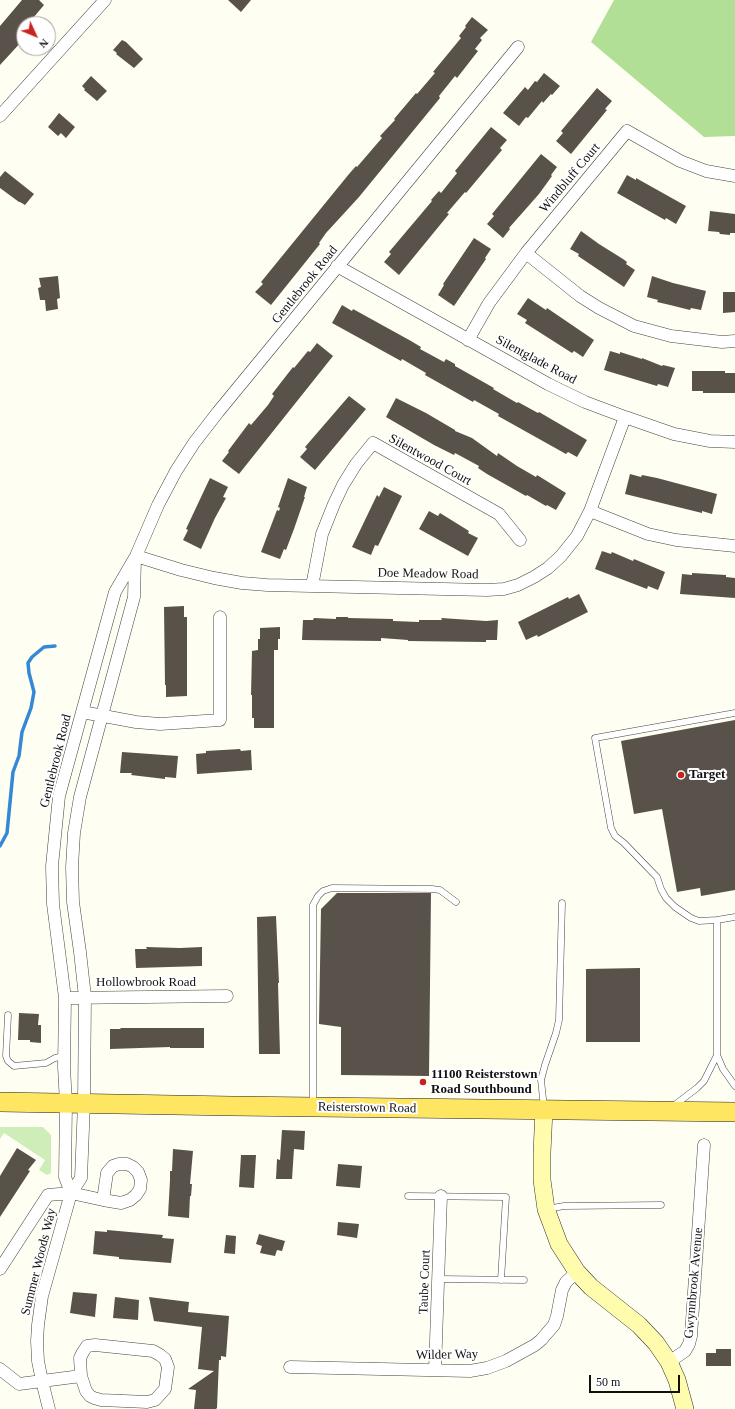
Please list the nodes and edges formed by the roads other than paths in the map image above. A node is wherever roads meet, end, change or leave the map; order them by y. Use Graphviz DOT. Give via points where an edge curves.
graph roads {
  1 [pos="105,0"];
  2 [pos="518,47"];
  3 [pos="0,116"];
  4 [pos="735,176"];
  5 [pos="526,253"];
  6 [pos="338,266"];
  7 [pos="468,340"];
  8 [pos="735,341"];
  9 [pos="625,417"];
  10 [pos="735,442"];
  11 [pos="590,511"];
  12 [pos="520,540"];
  13 [pos="735,546"];
  14 [pos="136,556"];
  15 [pos="312,586"];
  16 [pos="220,617"];
  17 [pos="82,712"];
  18 [pos="735,713"];
  19 [pos="103,716"];
  20 [pos="456,902"];
  21 [pos="562,903"];
  22 [pos="735,916"];
  23 [pos="717,920"];
  24 [pos="228,996"];
  25 [pos="85,997"];
  26 [pos="65,998"];
  27 [pos="8,1015"];
  28 [pos="717,1055"];
  29 [pos="64,1056"];
  30 [pos="735,1086"];
  31 [pos="0,1102"];
  32 [pos="66,1102"];
  33 [pos="84,1103"];
  34 [pos="313,1107"];
  35 [pos="544,1110"];
  36 [pos="666,1111"];
  37 [pos="735,1112"];
  38 [pos="704,1145"];
  39 [pos="71,1193"];
  40 [pos="408,1196"];
  41 [pos="441,1196"];
  42 [pos="103,1200"];
  43 [pos="661,1204"];
  44 [pos="546,1209"];
  45 [pos="0,1269"];
  46 [pos="577,1272"];
  47 [pos="439,1279"];
  48 [pos="501,1280"];
  49 [pos="524,1280"];
  50 [pos="669,1362"];
  51 [pos="290,1367"];
  52 [pos="0,1369"];
  53 [pos="435,1370"];
  54 [pos="81,1376"];
  55 [pos="42,1381"];
  56 [pos="49,1409"];
  57 [pos="685,1409"];
  1 -- 3 [label="street"];
  2 -- 6 [label="street, Gentlebrook Road"];
  4 -- 5 [label="street, Windbluff Court" via="680,161 627,131"];
  5 -- 7 [label="street, Windbluff Court" via="489,303"];
  5 -- 8 [label="street" via="580,296 634,326 672,336 722,342"];
  6 -- 7 [label="street, Silentglade Road"];
  6 -- 14 [label="street, Gentlebrook Road" via="194,443 158,505"];
  7 -- 9 [label="street, Silentglade Road" via="548,384"];
  9 -- 10 [label="street, Silentglade Road" via="674,434 710,441"];
  9 -- 11 [label="street, Doe Meadow Road"];
  11 -- 13 [label="street" via="655,535 701,544"];
  11 -- 15 [label="street, Doe Meadow Road" via="577,536 561,556 534,577 511,587 486,590"];
  12 -- 15 [label="street, Silentwood Court" via="499,514 373,443 356,464 334,504 322,534"];
  14 -- 15 [label="street, Doe Meadow Road" via="214,578 267,585"];
  14 -- 17 [label="street, Gentlebrook Road" via="115,592"];
  14 -- 19 [label="street, Gentlebrook Road" via="134,598"];
  16 -- 19 [label="street" via="220,720 160,724"];
  17 -- 19 [label="street"];
  17 -- 26 [label="street, Gentlebrook Road" via="59,796 52,866 53,904"];
  18 -- 23 [label="lane" via="595,738 611,828 615,836 652,872 666,898 675,907 699,921"];
  19 -- 25 [label="street, Gentlebrook Road" via="80,797 74,833 73,902"];
  20 -- 34 [label="lane" via="440,890 432,889 332,888 318,896 313,905"];
  21 -- 35 [label="lane" via="559,1020 542,1080"];
  22 -- 23 [label="lane"];
  23 -- 28 [label="lane"];
  24 -- 25 [label="street, Hollowbrook Road"];
  25 -- 26 [label="street, Hollowbrook Road"];
  25 -- 33 [label="street, Gentlebrook Road"];
  26 -- 29 [label="street, Gentlebrook Road"];
  27 -- 29 [label="lane" via="8,1062 14,1066 46,1064 54,1058"];
  28 -- 30 [label="lane"];
  28 -- 36 [label="lane" via="704,1081"];
  29 -- 32 [label="street, Gentlebrook Road"];
  31 -- 32 [label="main road, Reisterstown Road"];
  32 -- 33 [label="main road, Reisterstown Road"];
  32 -- 39 [label="street" via="64,1177"];
  33 -- 34 [label="main road, Reisterstown Road"];
  33 -- 39 [label="street, Summer Woods Way" via="81,1178"];
  34 -- 35 [label="main road, Reisterstown Road"];
  35 -- 36 [label="main road, Reisterstown Road"];
  35 -- 44 [label="street" via="542,1173"];
  36 -- 37 [label="main road, Reisterstown Road"];
  38 -- 50 [label="street, Gwynnbrook Avenue" via="691,1336 685,1351"];
  39 -- 42 [label="street"];
  39 -- 45 [label="street" via="48,1195"];
  39 -- 55 [label="street, Summer Woods Way" via="42,1296 37,1342"];
  40 -- 41 [label="lane"];
  41 -- 47 [label="street, Taube Court"];
  41 -- 48 [label="lane" via="506,1197"];
  43 -- 44 [label="lane" via="564,1206"];
  44 -- 46 [label="street" via="559,1244"];
  46 -- 50 [label="street" via="591,1287 639,1326 656,1343"];
  46 -- 53 [label="street, Wilder Way" via="566,1282 562,1290 554,1325 535,1345 487,1368 470,1371"];
  47 -- 48 [label="lane"];
  47 -- 53 [label="street, Taube Court"];
  48 -- 49 [label="lane"];
  50 -- 57 [label="street"];
  51 -- 53 [label="street, Wilder Way"];
  52 -- 55 [label="street" via="19,1384"];
  54 -- 54 [label="street" via="86,1391 94,1398 147,1402 155,1400 165,1389 168,1367 165,1359 152,1351 95,1345 87,1346 80,1358"];
  54 -- 55 [label="street"];
  55 -- 56 [label="street, Summer Woods Way"];
}
